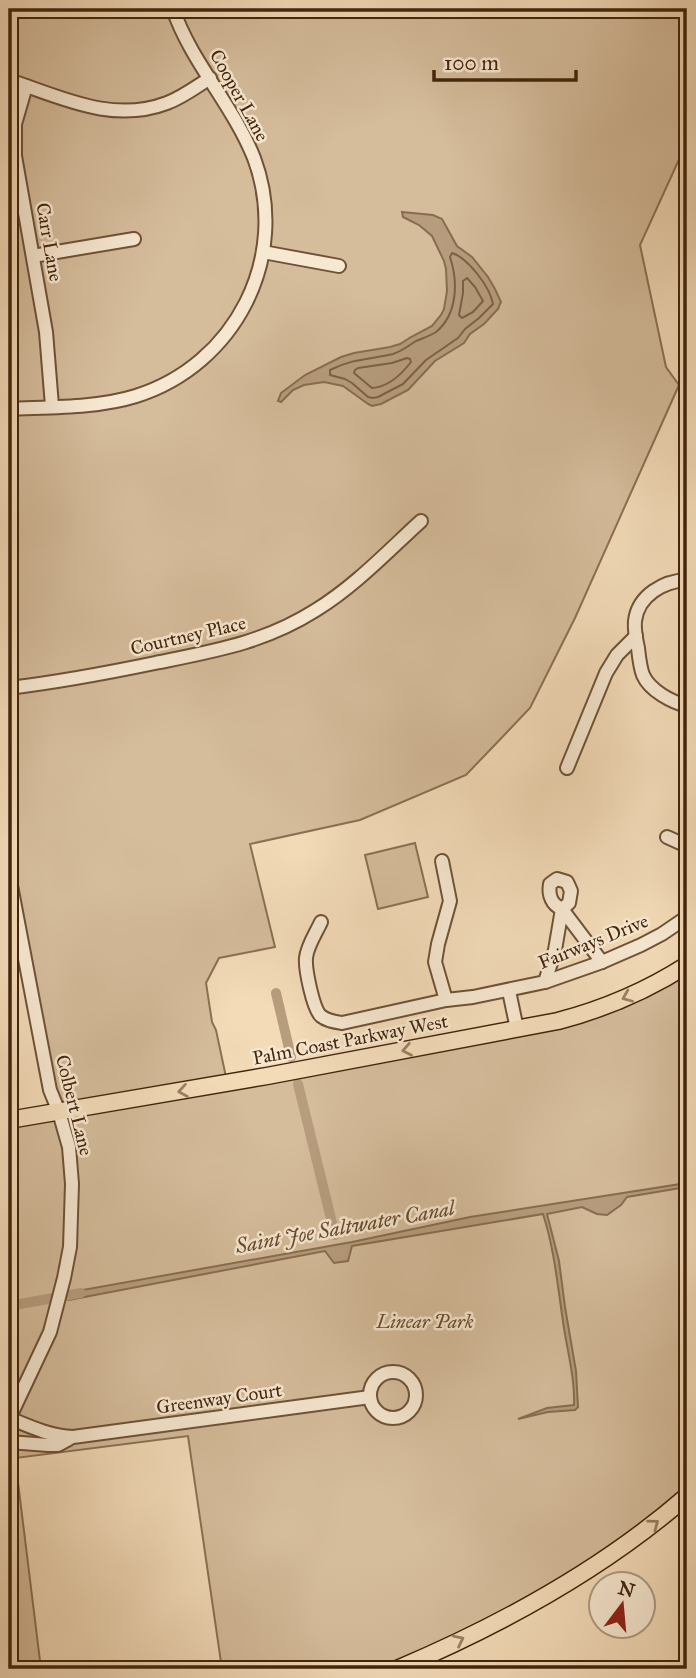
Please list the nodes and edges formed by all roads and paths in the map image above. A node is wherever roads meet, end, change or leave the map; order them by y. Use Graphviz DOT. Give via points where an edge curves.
graph roads {
  1 [pos="173,9"];
  2 [pos="210,78"];
  3 [pos="9,80"];
  4 [pos="26,86"];
  5 [pos="134,239"];
  6 [pos="262,252"];
  7 [pos="33,256"];
  8 [pos="339,266"];
  9 [pos="52,406"];
  10 [pos="9,409"];
  11 [pos="421,521"];
  12 [pos="687,580"];
  13 [pos="636,636"];
  14 [pos="9,688"];
  15 [pos="687,706"];
  16 [pos="567,768"];
  17 [pos="667,837"];
  18 [pos="687,846"];
  19 [pos="442,861"];
  20 [pos="9,875"];
  21 [pos="687,917"];
  22 [pos="321,922"];
  23 [pos="601,962"];
  24 [pos="687,965"];
  25 [pos="545,982"];
  26 [pos="509,990"];
  27 [pos="446,999"];
  28 [pos="517,1029"];
  29 [pos="59,1112"];
  30 [pos="9,1120"];
  31 [pos="370,1397"];
  32 [pos="9,1418"];
  33 [pos="73,1437"];
  34 [pos="9,1442"];
  35 [pos="687,1496"];
  36 [pos="397,1669"];
  1 -- 2 [label="street, Cooper Lane"];
  2 -- 4 [label="street" via="167,103 124,112 85,106"];
  2 -- 6 [label="street, Cooper Lane" via="242,132 258,173 265,211"];
  3 -- 4 [label="street"];
  4 -- 7 [label="street, Carr Lane" via="14,142"];
  5 -- 7 [label="street"];
  6 -- 8 [label="street"];
  6 -- 9 [label="street, Cooper Lane" via="256,280 238,318 215,348 191,368 134,397"];
  7 -- 9 [label="street, Carr Lane"];
  9 -- 10 [label="street, Cooper Lane"];
  11 -- 14 [label="street, Courtney Place" via="326,604 263,637 225,649"];
  12 -- 13 [label="street" via="660,587 644,601 635,620"];
  13 -- 15 [label="street" via="646,681 667,698"];
  13 -- 16 [label="street" via="606,673"];
  17 -- 18 [label="street"];
  19 -- 27 [label="street" via="450,901 435,955"];
  20 -- 29 [label="street, Colbert Lane" via="50,1090"];
  21 -- 23 [label="street, Fairways Drive"];
  22 -- 27 [label="street, Fairways Drive" via="306,960 316,1010 327,1020 342,1023"];
  23 -- 25 [label="street, Fairways Drive"];
  23 -- 25 [label="street" via="562,909"];
  24 -- 28 [label="main road, Palm Coast Parkway West, one-way" via="636,994 599,1008"];
  25 -- 26 [label="street, Fairways Drive"];
  26 -- 27 [label="street, Fairways Drive"];
  26 -- 28 [label="street"];
  28 -- 29 [label="main road, Palm Coast Parkway West, one-way"];
  29 -- 30 [label="main road, Palm Coast Parkway West"];
  29 -- 32 [label="street, Colbert Lane" via="68,1140 72,1184 69,1255 50,1332"];
  31 -- 33 [label="street, Greenway Court"];
  32 -- 33 [label="street" via="45,1433"];
  33 -- 34 [label="street" via="48,1445"];
  36 -- 35 [label="main road, one-way" via="584,1574"];
}
